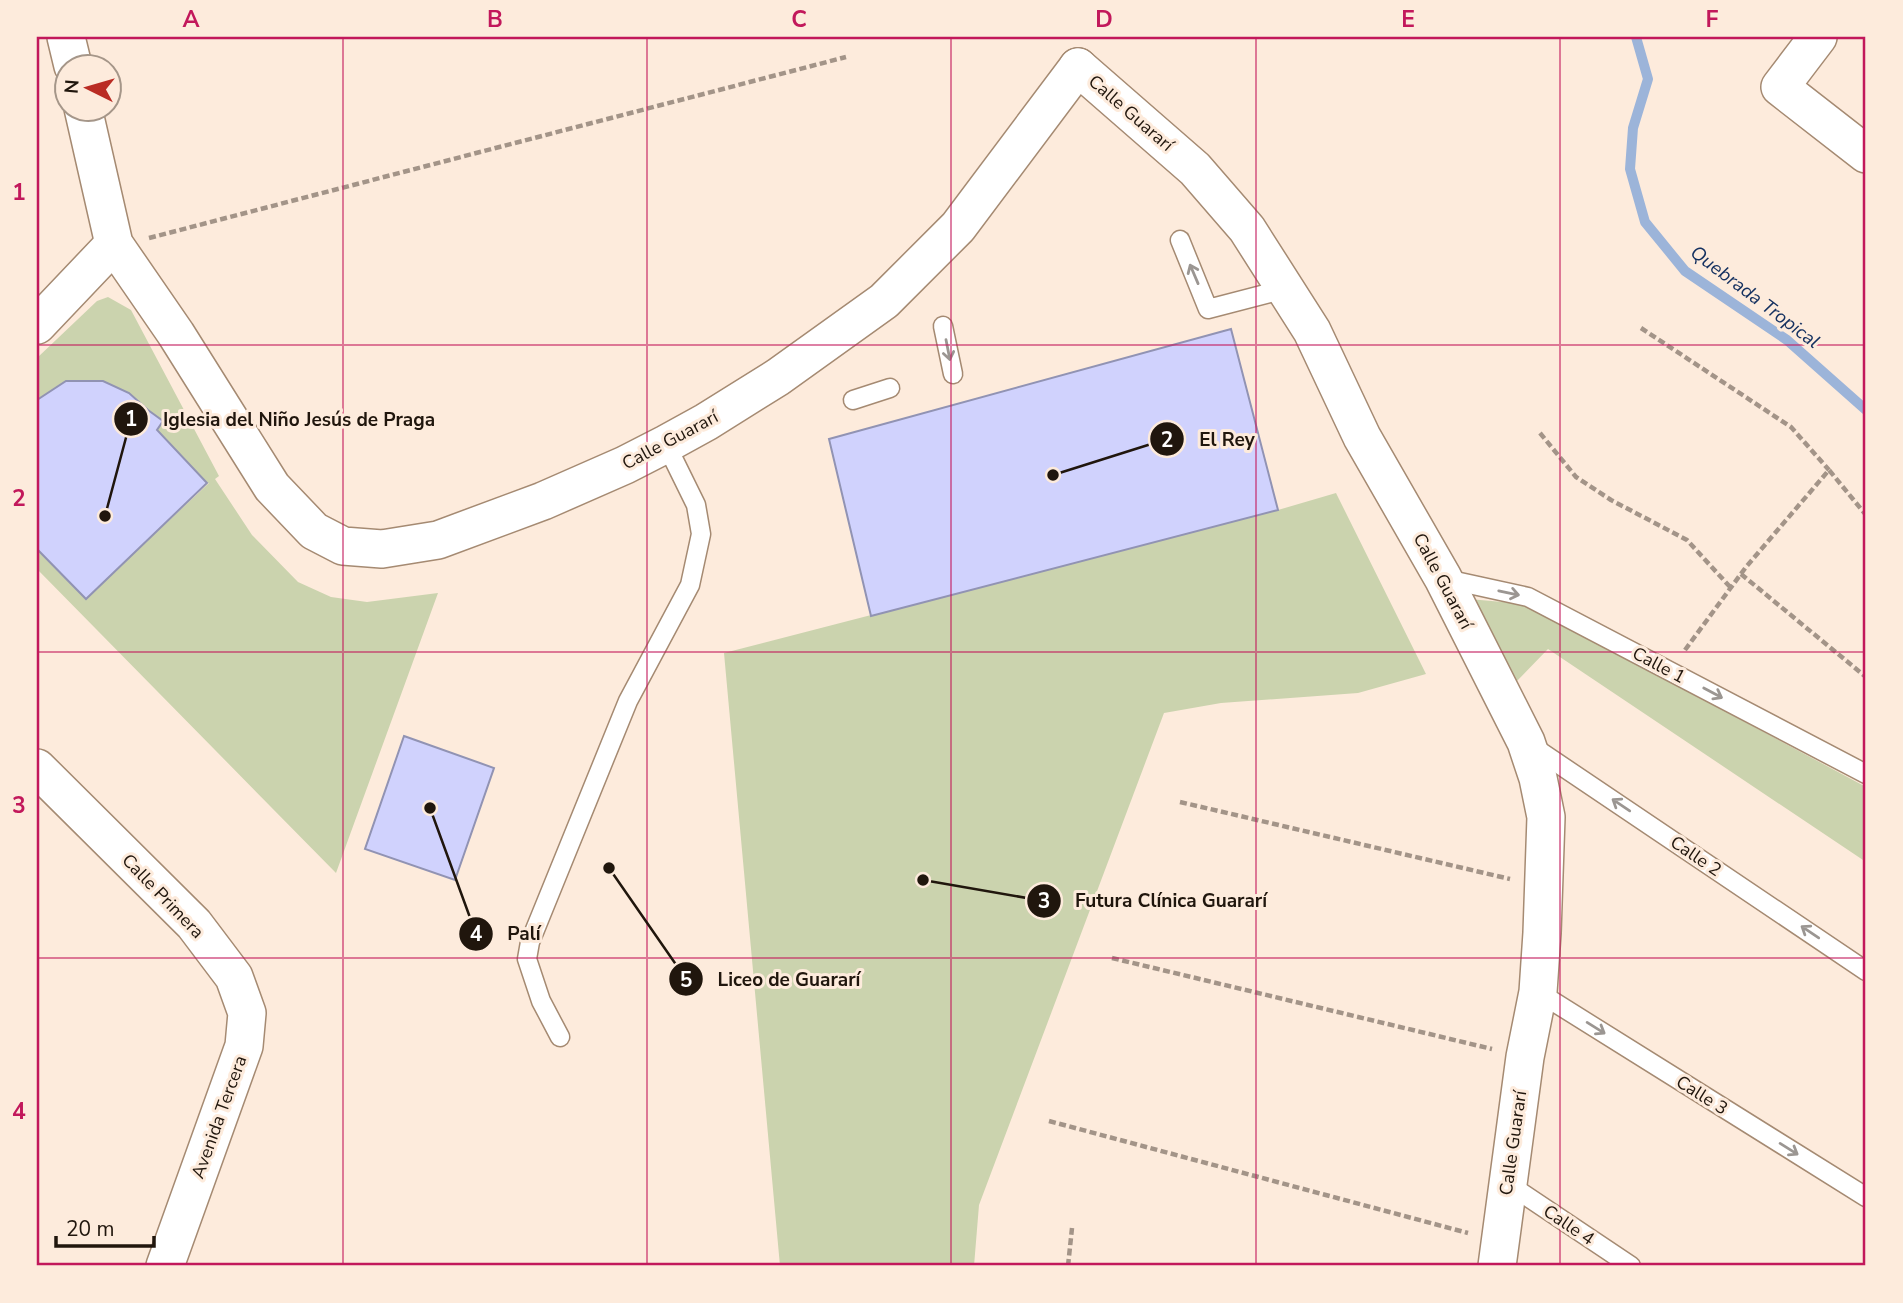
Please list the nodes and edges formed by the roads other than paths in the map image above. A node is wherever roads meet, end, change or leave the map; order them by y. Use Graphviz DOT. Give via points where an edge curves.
graph roads {
  1 [pos="1818,37"];
  2 [pos="1075,52"];
  3 [pos="86,122"];
  4 [pos="1866,153"];
  5 [pos="1180,240"];
  6 [pos="114,244"];
  7 [pos="1286,289"];
  8 [pos="37,325"];
  9 [pos="943,326"];
  10 [pos="953,374"];
  11 [pos="890,388"];
  12 [pos="853,400"];
  13 [pos="666,444"];
  14 [pos="1443,578"];
  15 [pos="1526,742"];
  16 [pos="37,768"];
  17 [pos="1866,774"];
  18 [pos="1866,971"];
  19 [pos="1538,992"];
  20 [pos="560,1037"];
  21 [pos="244,1046"];
  22 [pos="1507,1183"];
  23 [pos="1866,1197"];
  24 [pos="1498,1254"];
  25 [pos="165,1266"];
  26 [pos="1631,1266"];
  1 -- 4 [label="street" via="1780,87"];
  2 -- 7 [label="street, Calle Guararí" via="1195,169 1247,229"];
  2 -- 13 [label="street, Calle Guararí" via="958,228 884,301 778,377"];
  3 -- 6 [label="street"];
  7 -- 5 [label="lane, one-way" via="1208,309"];
  6 -- 8 [label="street"];
  6 -- 13 [label="street, Calle Guararí" via="272,487 314,531 343,546 382,549 438,540 543,502"];
  7 -- 14 [label="street, Calle Guararí" via="1312,331 1362,437"];
  9 -- 10 [label="lane, one-way"];
  11 -- 12 [label="lane"];
  13 -- 20 [label="lane" via="696,505 701,534 690,585 628,701 530,942 527,959"];
  14 -- 15 [label="street, Calle Guararí"];
  14 -- 17 [label="lane, Calle 1, one-way" via="1528,597"];
  18 -- 15 [label="lane, Calle 2, one-way"];
  15 -- 19 [label="street, Calle Guararí" via="1546,817"];
  16 -- 21 [label="street, Calle Primera" via="194,924 234,977 247,1013"];
  19 -- 22 [label="street, Calle Guararí"];
  19 -- 23 [label="lane, Calle 3, one-way"];
  21 -- 25 [label="street, Avenida Tercera"];
  22 -- 24 [label="street, Calle Guararí"];
  22 -- 26 [label="lane, Calle 4"];
}
